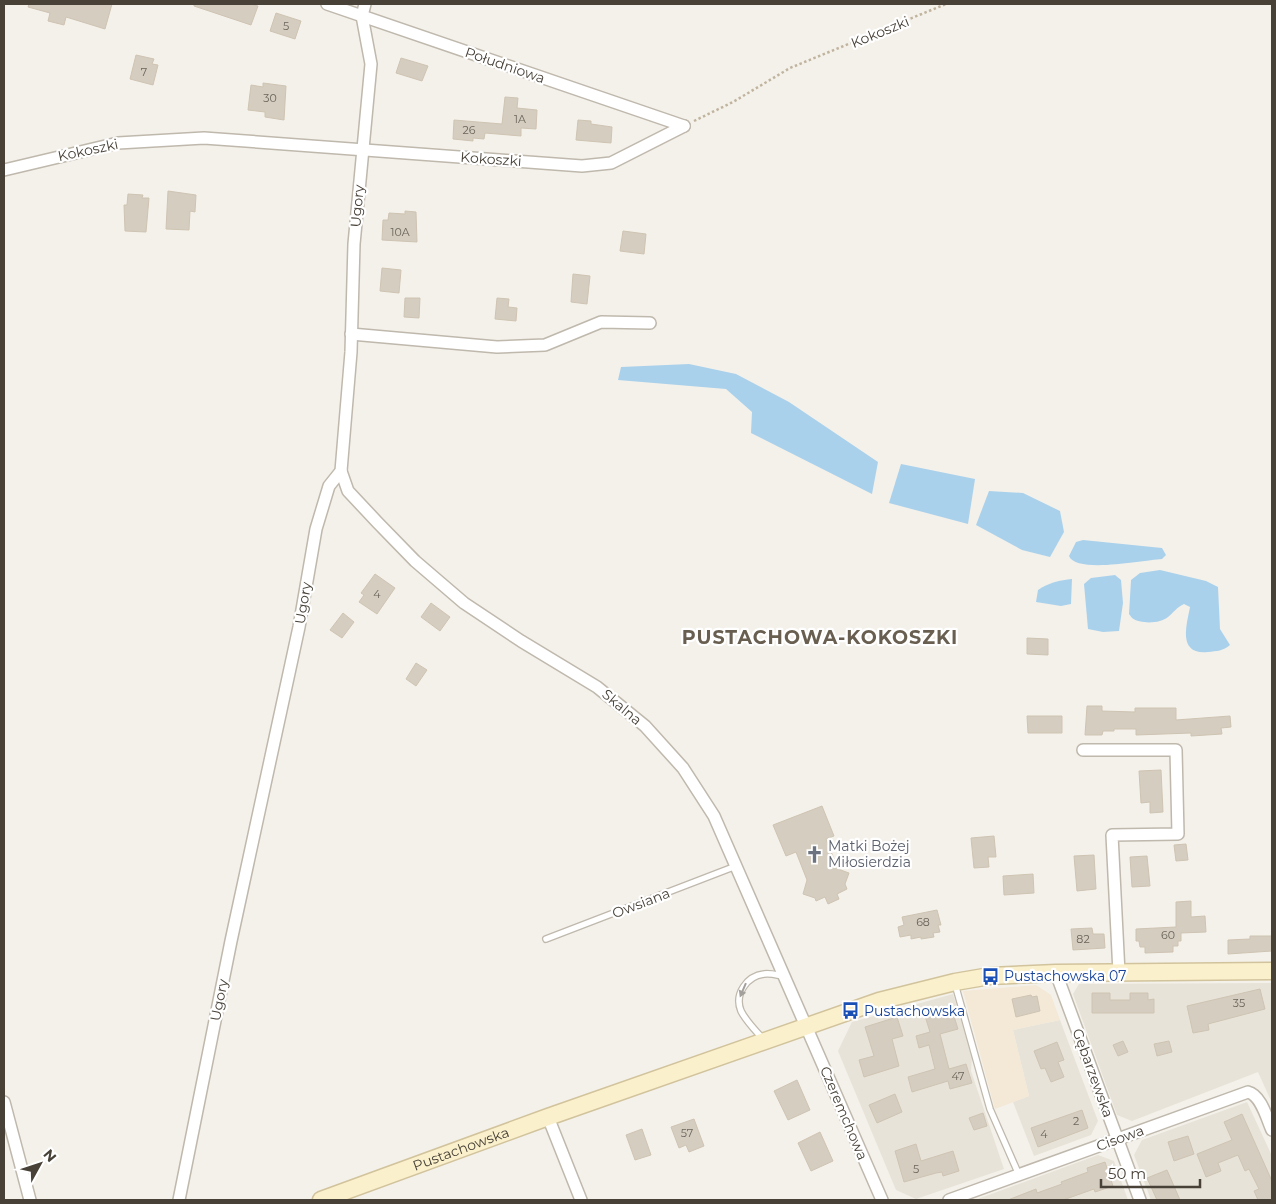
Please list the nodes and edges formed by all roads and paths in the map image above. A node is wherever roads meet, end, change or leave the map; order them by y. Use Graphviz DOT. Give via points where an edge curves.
graph roads {
  1 [pos="327,4"];
  2 [pos="366,4"];
  3 [pos="946,4"];
  4 [pos="362,16"];
  5 [pos="684,126"];
  6 [pos="362,149"];
  7 [pos="4,170"];
  8 [pos="650,323"];
  9 [pos="351,334"];
  10 [pos="341,470"];
  11 [pos="1083,750"];
  12 [pos="736,866"];
  13 [pos="546,940"];
  14 [pos="1272,972"];
  15 [pos="1056,973"];
  16 [pos="1119,973"];
  17 [pos="783,976"];
  18 [pos="955,982"];
  19 [pos="804,1027"];
  20 [pos="764,1041"];
  21 [pos="4,1102"];
  22 [pos="548,1117"];
  23 [pos="1272,1130"];
  24 [pos="1117,1139"];
  25 [pos="1019,1174"];
  26 [pos="30,1200"];
  27 [pos="179,1200"];
  28 [pos="321,1200"];
  29 [pos="581,1200"];
  30 [pos="882,1200"];
  31 [pos="949,1200"];
  32 [pos="1140,1200"];
  1 -- 4 [label="street, Południowa"];
  2 -- 4 [label="street, Ugory"];
  3 -- 5 [label="path, Kokoszki" via="790,68"];
  4 -- 5 [label="street, Południowa"];
  4 -- 6 [label="street, Ugory" via="371,64"];
  5 -- 6 [label="street, Kokoszki" via="611,163 582,166"];
  6 -- 7 [label="street, Kokoszki" via="204,138 148,140 118,143"];
  6 -- 9 [label="street, Ugory"];
  8 -- 9 [label="street" via="602,322 544,344 497,348"];
  9 -- 10 [label="street, Ugory"];
  10 -- 12 [label="street, Skalna" via="348,491 415,560 464,603 521,642 597,687 645,726 688,776 714,816"];
  10 -- 27 [label="street, Ugory" via="329,486 316,529 299,627"];
  11 -- 16 [label="street" via="1176,750 1178,834 1112,835"];
  12 -- 13 [label="lane, Owsiana"];
  12 -- 17 [label="street, Skalna"];
  14 -- 16 [label="street, Pustachowska"];
  15 -- 16 [label="street, Pustachowska"];
  15 -- 18 [label="street, Pustachowska" via="990,976"];
  15 -- 24 [label="street, Gębarzewska"];
  17 -- 19 [label="street, Skalna"];
  17 -- 20 [label="lane, one-way" via="765,974 753,977 739,996 741,1010"];
  18 -- 19 [label="street, Pustachowska" via="879,1001"];
  18 -- 25 [label="lane" via="990,1109"];
  19 -- 20 [label="street, Pustachowska"];
  19 -- 30 [label="street, Czeremchowa"];
  20 -- 22 [label="street, Pustachowska"];
  21 -- 26 [label="street"];
  22 -- 28 [label="street, Pustachowska"];
  22 -- 29 [label="street"];
  23 -- 24 [label="street, Cisowa" via="1257,1098 1248,1092"];
  24 -- 25 [label="street, Cisowa"];
  24 -- 32 [label="street, Gębarzewska"];
  25 -- 31 [label="street, Cisowa"];
}
